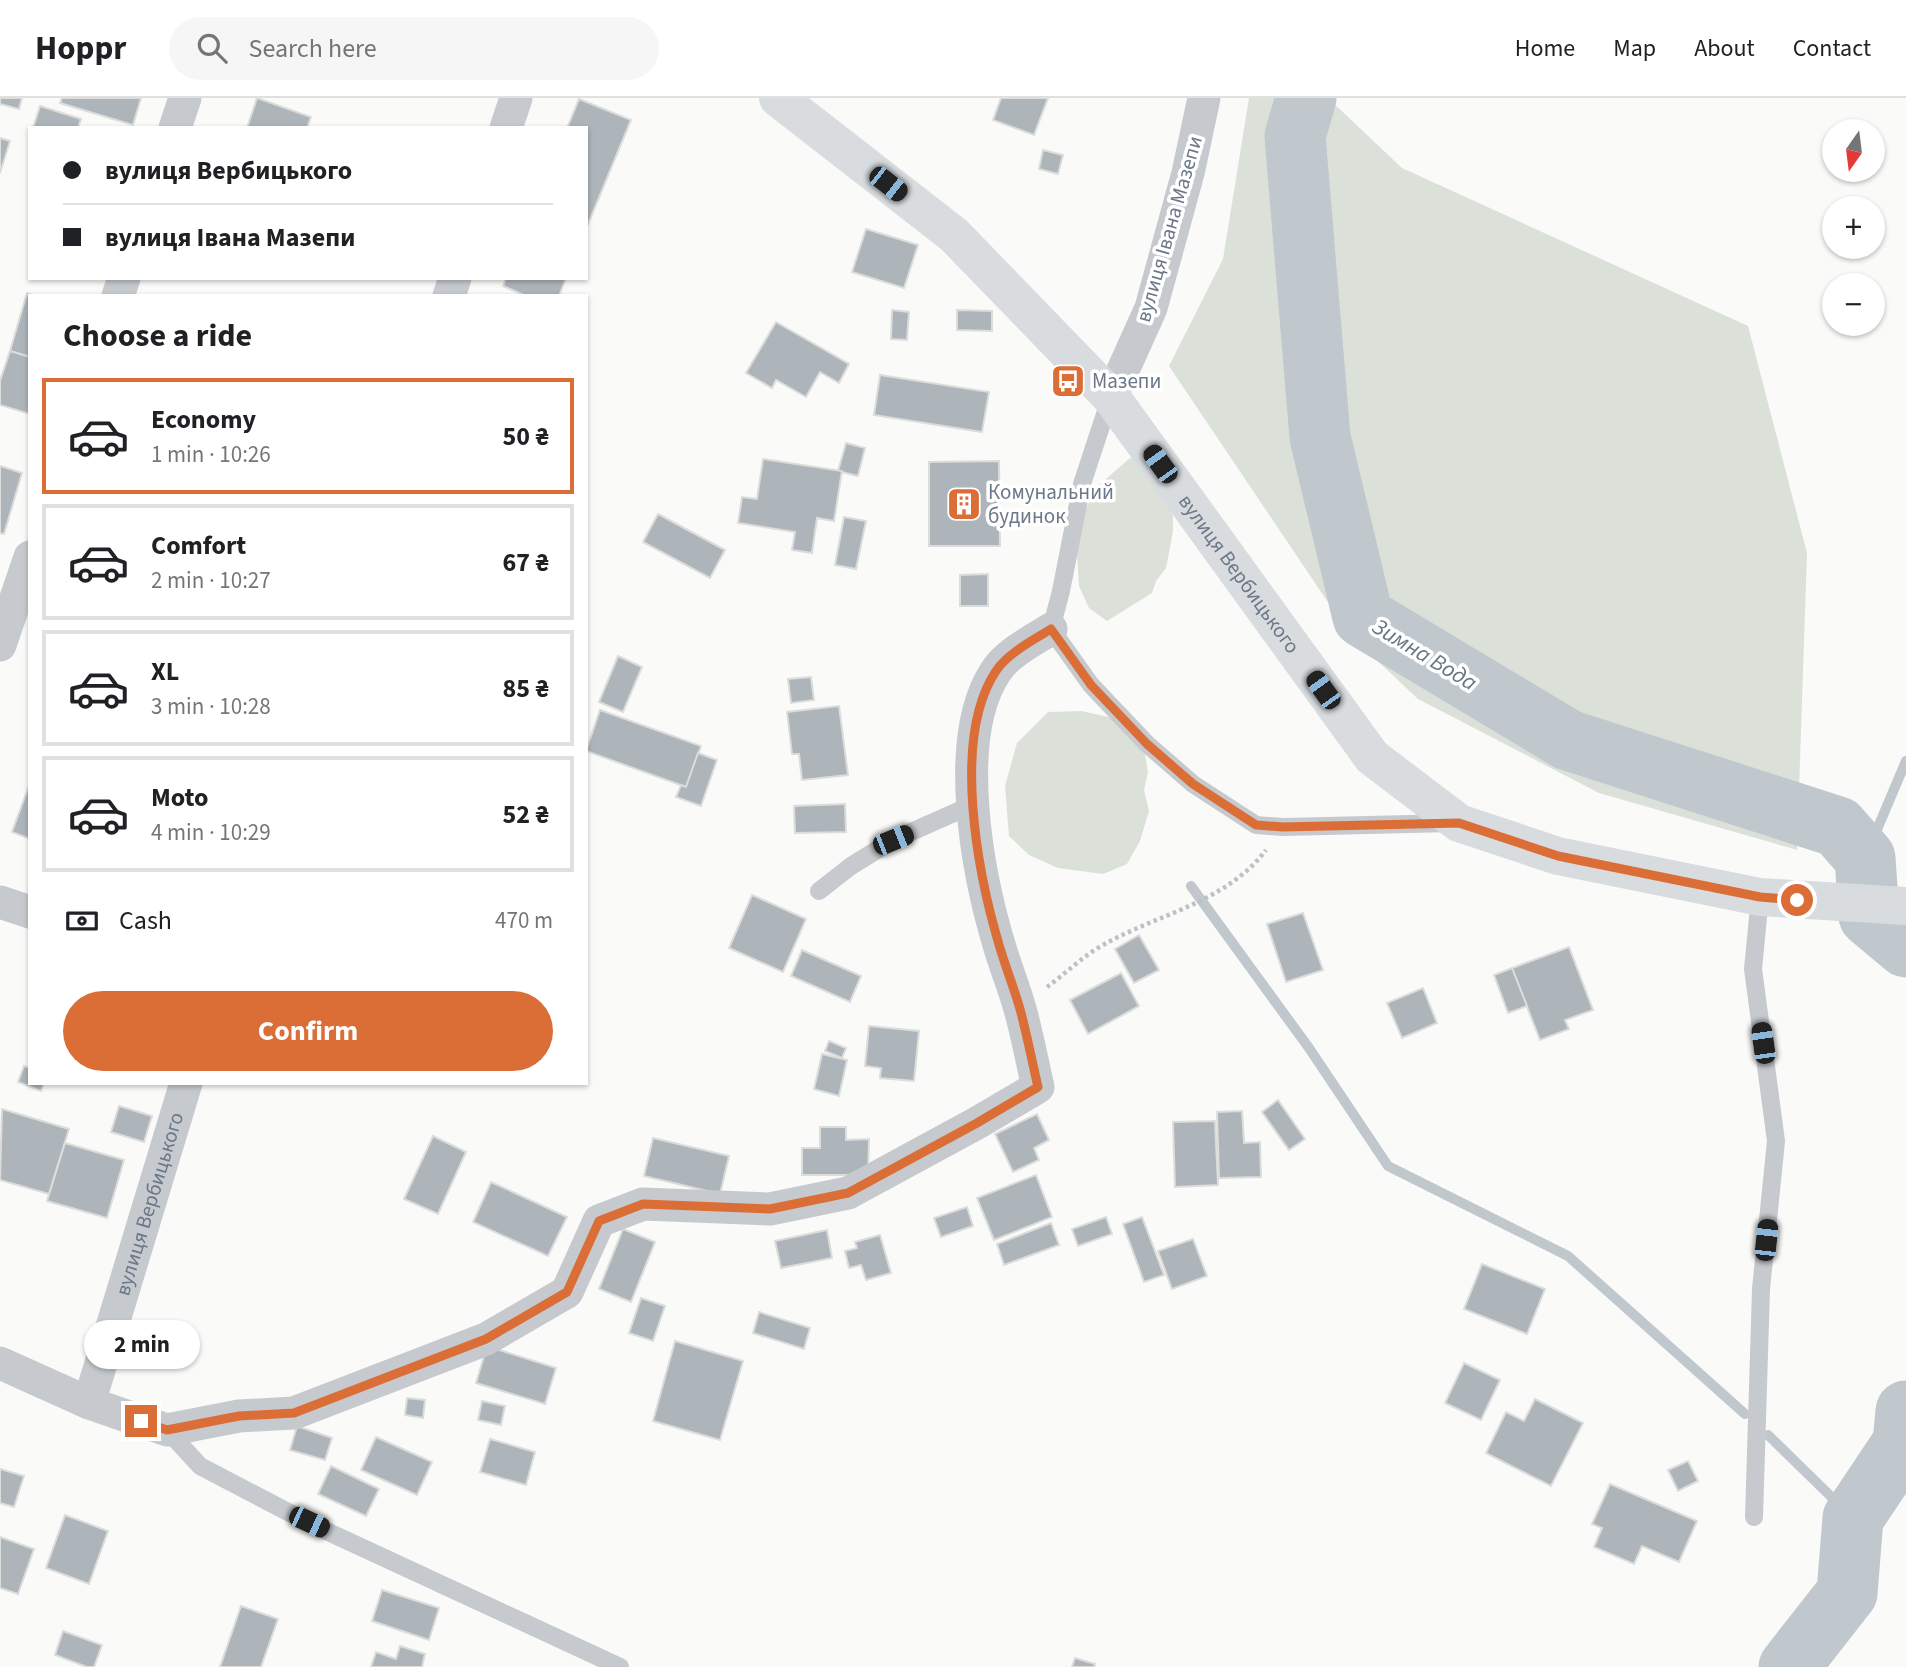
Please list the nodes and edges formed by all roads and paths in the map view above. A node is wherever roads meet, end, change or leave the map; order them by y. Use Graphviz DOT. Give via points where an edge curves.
graph roads {
  1 [pos="185,98"];
  2 [pos="516,98"];
  3 [pos="778,98"];
  4 [pos="1204,98"];
  5 [pos="176,126"];
  6 [pos="507,126"];
  7 [pos="1111,397"];
  8 [pos="28,563"];
  9 [pos="1051,629"];
  10 [pos="0,645"];
  11 [pos="971,805"];
  12 [pos="1459,823"];
  13 [pos="1283,827"];
  14 [pos="819,891"];
  15 [pos="1778,898"];
  16 [pos="0,902"];
  17 [pos="1906,906"];
  18 [pos="28,911"];
  19 [pos="1020,1008"];
  20 [pos="185,1085"];
  21 [pos="0,1363"];
  22 [pos="89,1403"];
  23 [pos="167,1430"];
  24 [pos="1754,1517"];
  25 [pos="620,1667"];
  1 -- 5 [label="street"];
  2 -- 6 [label="street"];
  3 -- 7 [label="street, вулиця Вербицького" via="954,235"];
  4 -- 7 [label="street, вулиця Івана Мазепи" via="1151,308"];
  7 -- 9 [label="lane" via="1082,484"];
  7 -- 12 [label="street, вулиця Вербицького" via="1372,757"];
  8 -- 10 [label="street"];
  9 -- 11 [label="street" via="997,668 988,685 972,754"];
  9 -- 13 [label="lane" via="1091,685 1193,784 1256,825"];
  11 -- 14 [label="lane" via="893,840"];
  11 -- 19 [label="street" via="999,946"];
  12 -- 13 [label="lane"];
  12 -- 15 [label="street, вулиця Вербицького" via="1558,856"];
  13 -- 19 [label="path" via="1259,859 1217,893 1102,945"];
  15 -- 17 [label="street, вулиця Вербицького"];
  15 -- 24 [label="lane" via="1753,970 1776,1140 1761,1289"];
  16 -- 18 [label="street"];
  19 -- 23 [label="street" via="1038,1087 848,1193 770,1209 643,1204 599,1221 567,1292 486,1339 294,1413 239,1416"];
  20 -- 22 [label="street, вулиця Вербицького"];
  21 -- 22 [label="street"];
  22 -- 23 [label="street"];
  23 -- 25 [label="lane" via="200,1466"];
}
